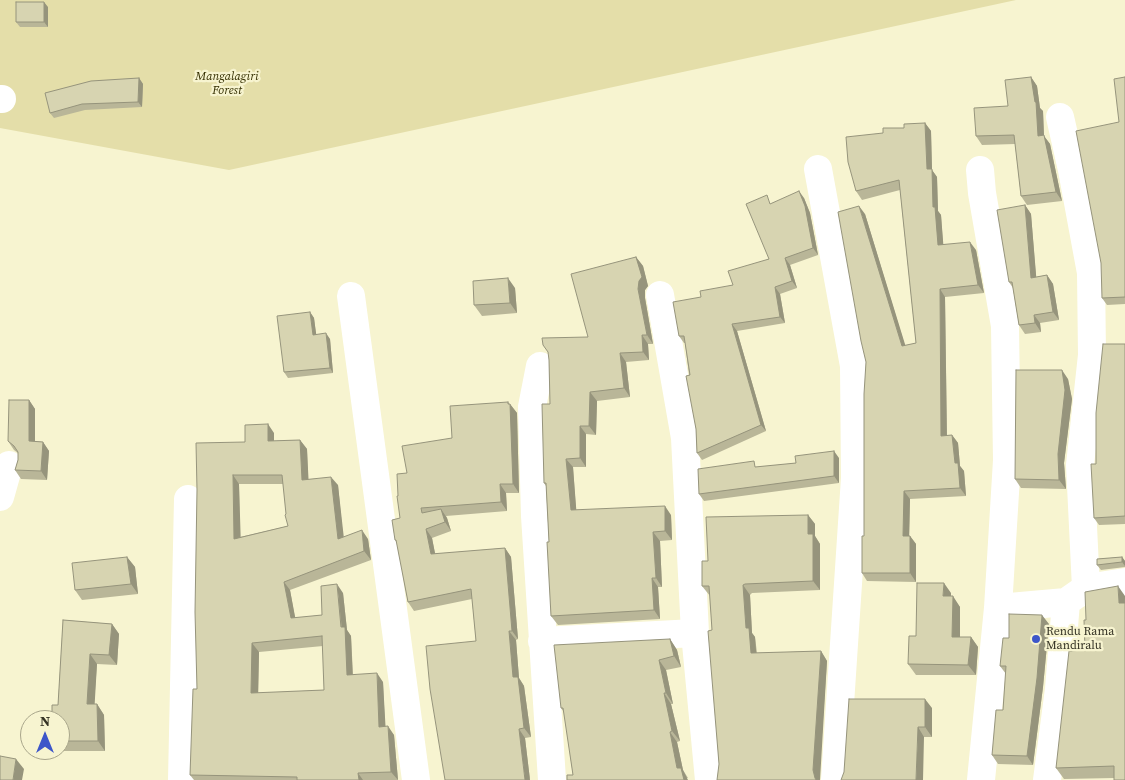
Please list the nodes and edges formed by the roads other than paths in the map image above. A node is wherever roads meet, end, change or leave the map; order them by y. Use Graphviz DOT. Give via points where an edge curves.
graph roads {
  1 [pos="1060,116"];
  2 [pos="818,169"];
  3 [pos="980,170"];
  4 [pos="660,295"];
  5 [pos="351,296"];
  6 [pos="540,366"];
  7 [pos="9,465"];
  8 [pos="0,497"];
  9 [pos="188,499"];
  10 [pos="1125,582"];
  11 [pos="1076,595"];
  12 [pos="998,608"];
  13 [pos="696,633"];
  14 [pos="542,641"];
  15 [pos="182,780"];
  16 [pos="416,780"];
  17 [pos="552,780"];
  18 [pos="708,780"];
  19 [pos="835,780"];
  20 [pos="981,780"];
  21 [pos="1047,780"];
  1 -- 11 [label="street" via="1090,273 1092,355 1080,465"];
  2 -- 19 [label="street" via="854,366 855,478"];
  3 -- 12 [label="street" via="1005,326 1007,460"];
  4 -- 13 [label="street" via="684,438"];
  5 -- 16 [label="street"];
  6 -- 14 [label="street" via="532,407"];
  7 -- 8 [label="street"];
  9 -- 15 [label="street"];
  10 -- 11 [label="street"];
  11 -- 12 [label="street"];
  11 -- 21 [label="street"];
  12 -- 20 [label="street"];
  13 -- 14 [label="street"];
  13 -- 18 [label="street"];
  14 -- 17 [label="street"];
}
